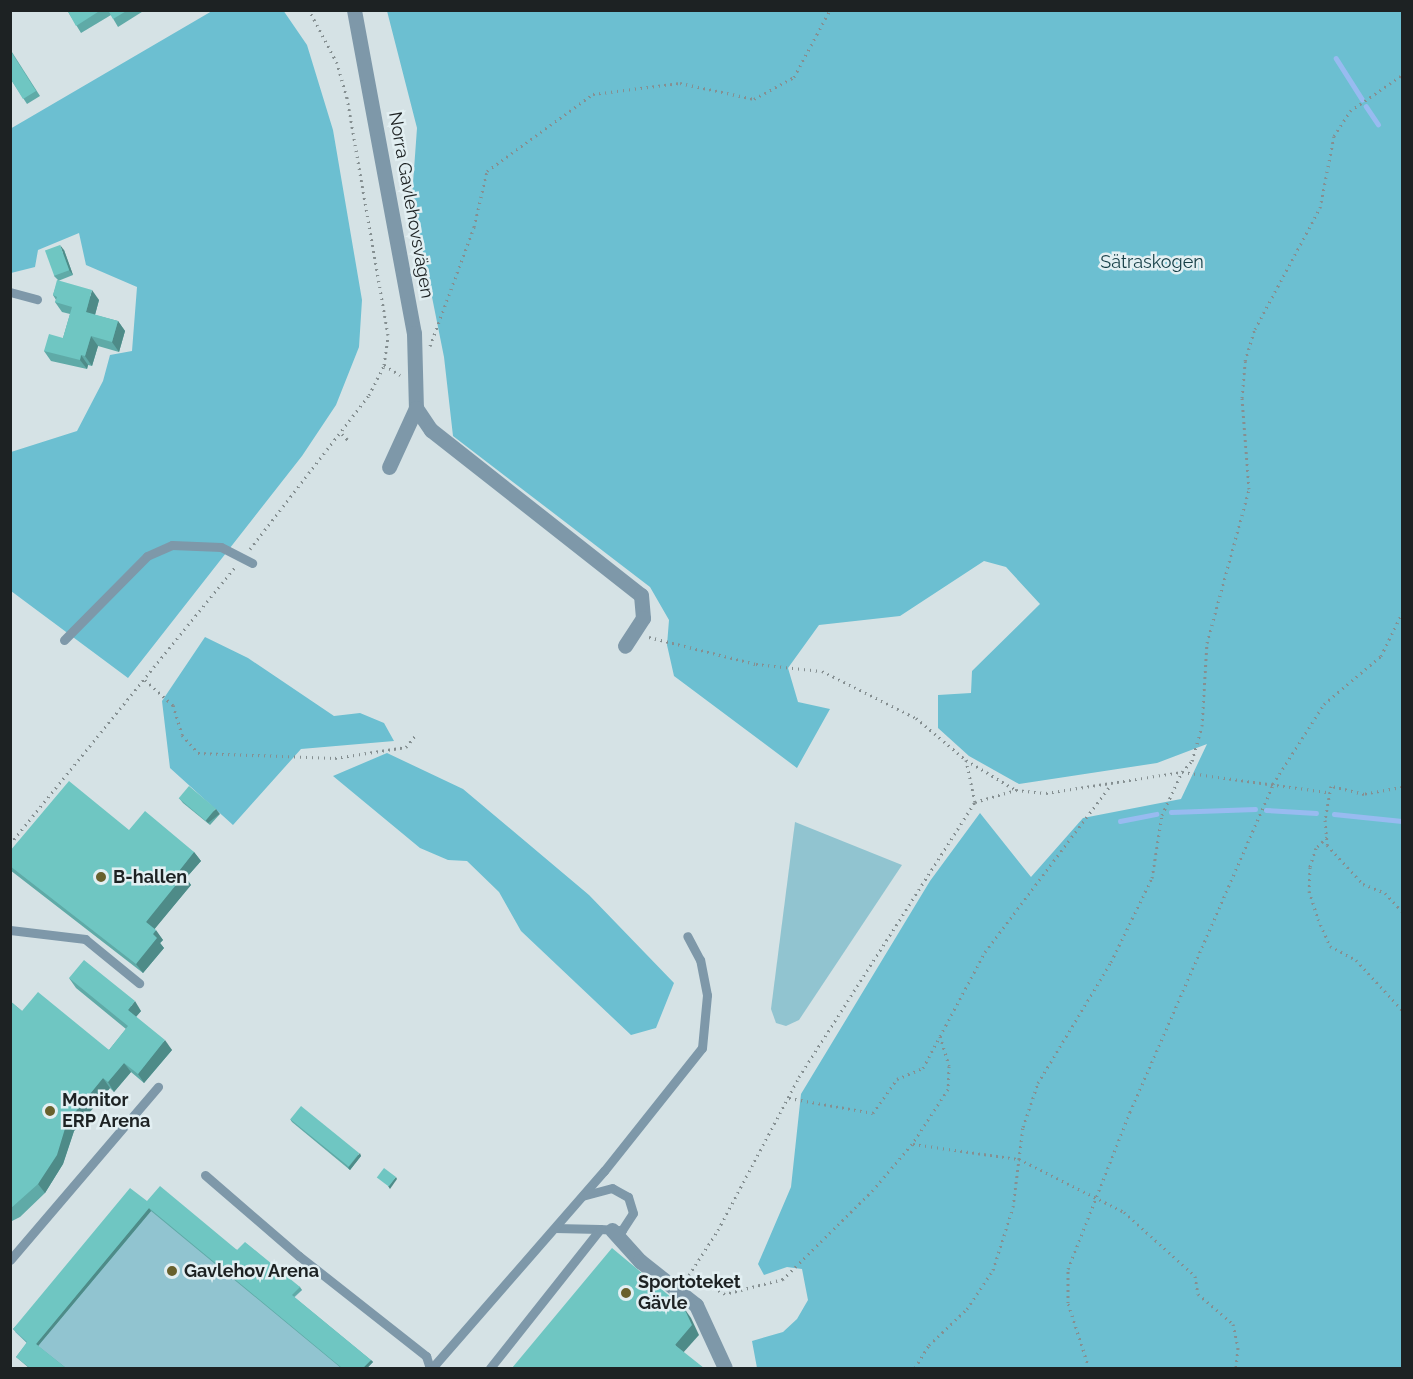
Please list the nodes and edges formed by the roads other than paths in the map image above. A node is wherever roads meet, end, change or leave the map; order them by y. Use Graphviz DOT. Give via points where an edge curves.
graph roads {
  1 [pos="354,10"];
  2 [pos="10,292"];
  3 [pos="37,299"];
  4 [pos="416,408"];
  5 [pos="390,467"];
  6 [pos="252,563"];
  7 [pos="64,640"];
  8 [pos="625,646"];
  9 [pos="10,930"];
  10 [pos="687,936"];
  11 [pos="139,983"];
  12 [pos="158,1087"];
  13 [pos="205,1175"];
  14 [pos="583,1196"];
  15 [pos="555,1228"];
  16 [pos="606,1229"];
  17 [pos="10,1260"];
  18 [pos="431,1368"];
  19 [pos="490,1368"];
  20 [pos="725,1368"];
  1 -- 4 [label="street, Norra Gavlehovsvägen" via="414,333"];
  2 -- 3 [label="lane"];
  4 -- 5 [label="street, Norra Gavlehovsvägen"];
  4 -- 8 [label="street" via="431,430 641,595 643,618"];
  6 -- 7 [label="lane" via="221,548 172,545 147,556"];
  9 -- 11 [label="lane" via="86,939"];
  10 -- 14 [label="lane" via="700,960 707,995 702,1048"];
  12 -- 17 [label="lane"];
  13 -- 18 [label="lane" via="299,1256 426,1356"];
  14 -- 15 [label="lane"];
  14 -- 16 [label="lane" via="612,1188 628,1197 633,1213 622,1230"];
  15 -- 16 [label="lane"];
  15 -- 18 [label="lane"];
  16 -- 19 [label="lane"];
  16 -- 20 [label="street" via="696,1305"];
}
